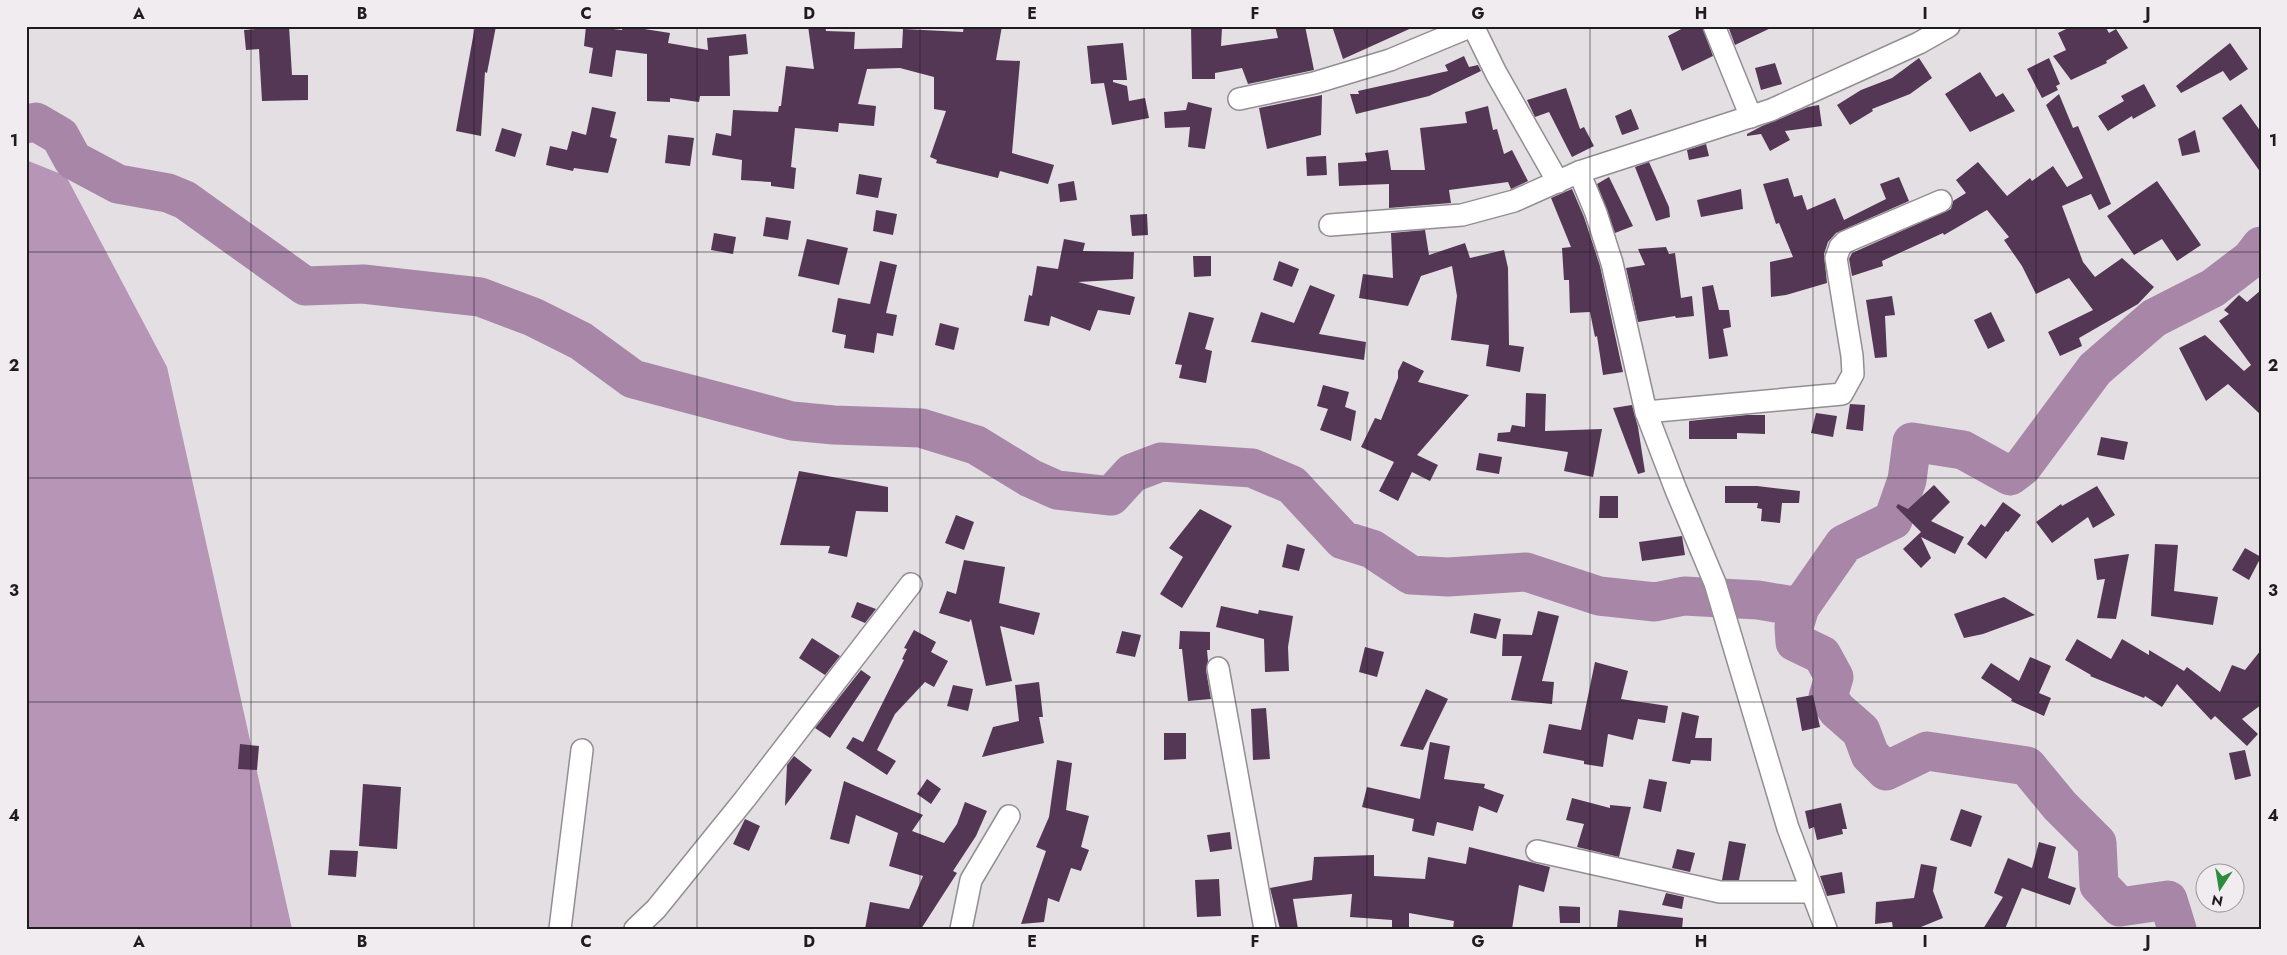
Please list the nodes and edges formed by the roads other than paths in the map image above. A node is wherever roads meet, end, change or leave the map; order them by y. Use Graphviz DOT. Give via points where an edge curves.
graph roads {
  1 [pos="1473,26"];
  2 [pos="1714,26"];
  3 [pos="1949,26"];
  4 [pos="1238,99"];
  5 [pos="1751,117"];
  6 [pos="1578,172"];
  7 [pos="1558,182"];
  8 [pos="1941,201"];
  9 [pos="1330,225"];
  10 [pos="1646,412"];
  11 [pos="911,584"];
  12 [pos="1218,668"];
  13 [pos="582,750"];
  14 [pos="1009,816"];
  15 [pos="1537,852"];
  16 [pos="1812,892"];
  17 [pos="560,929"];
  18 [pos="635,929"];
  19 [pos="961,929"];
  20 [pos="1265,929"];
  21 [pos="1826,929"];
  1 -- 4 [label="street" via="1390,60 1314,83"];
  1 -- 7 [label="street"];
  2 -- 5 [label="street"];
  3 -- 5 [label="street" via="1919,43"];
  5 -- 6 [label="street"];
  6 -- 7 [label="street"];
  6 -- 10 [label="street" via="1596,213 1612,263"];
  7 -- 9 [label="street" via="1514,201 1462,215"];
  8 -- 10 [label="street" via="1840,247 1836,258 1853,374 1842,394"];
  10 -- 16 [label="street" via="1716,583 1788,828"];
  11 -- 18 [label="street" via="739,806 656,909"];
  12 -- 20 [label="street"];
  13 -- 17 [label="street"];
  14 -- 19 [label="street" via="971,880"];
  15 -- 16 [label="street" via="1720,892"];
  16 -- 21 [label="street"];
}
